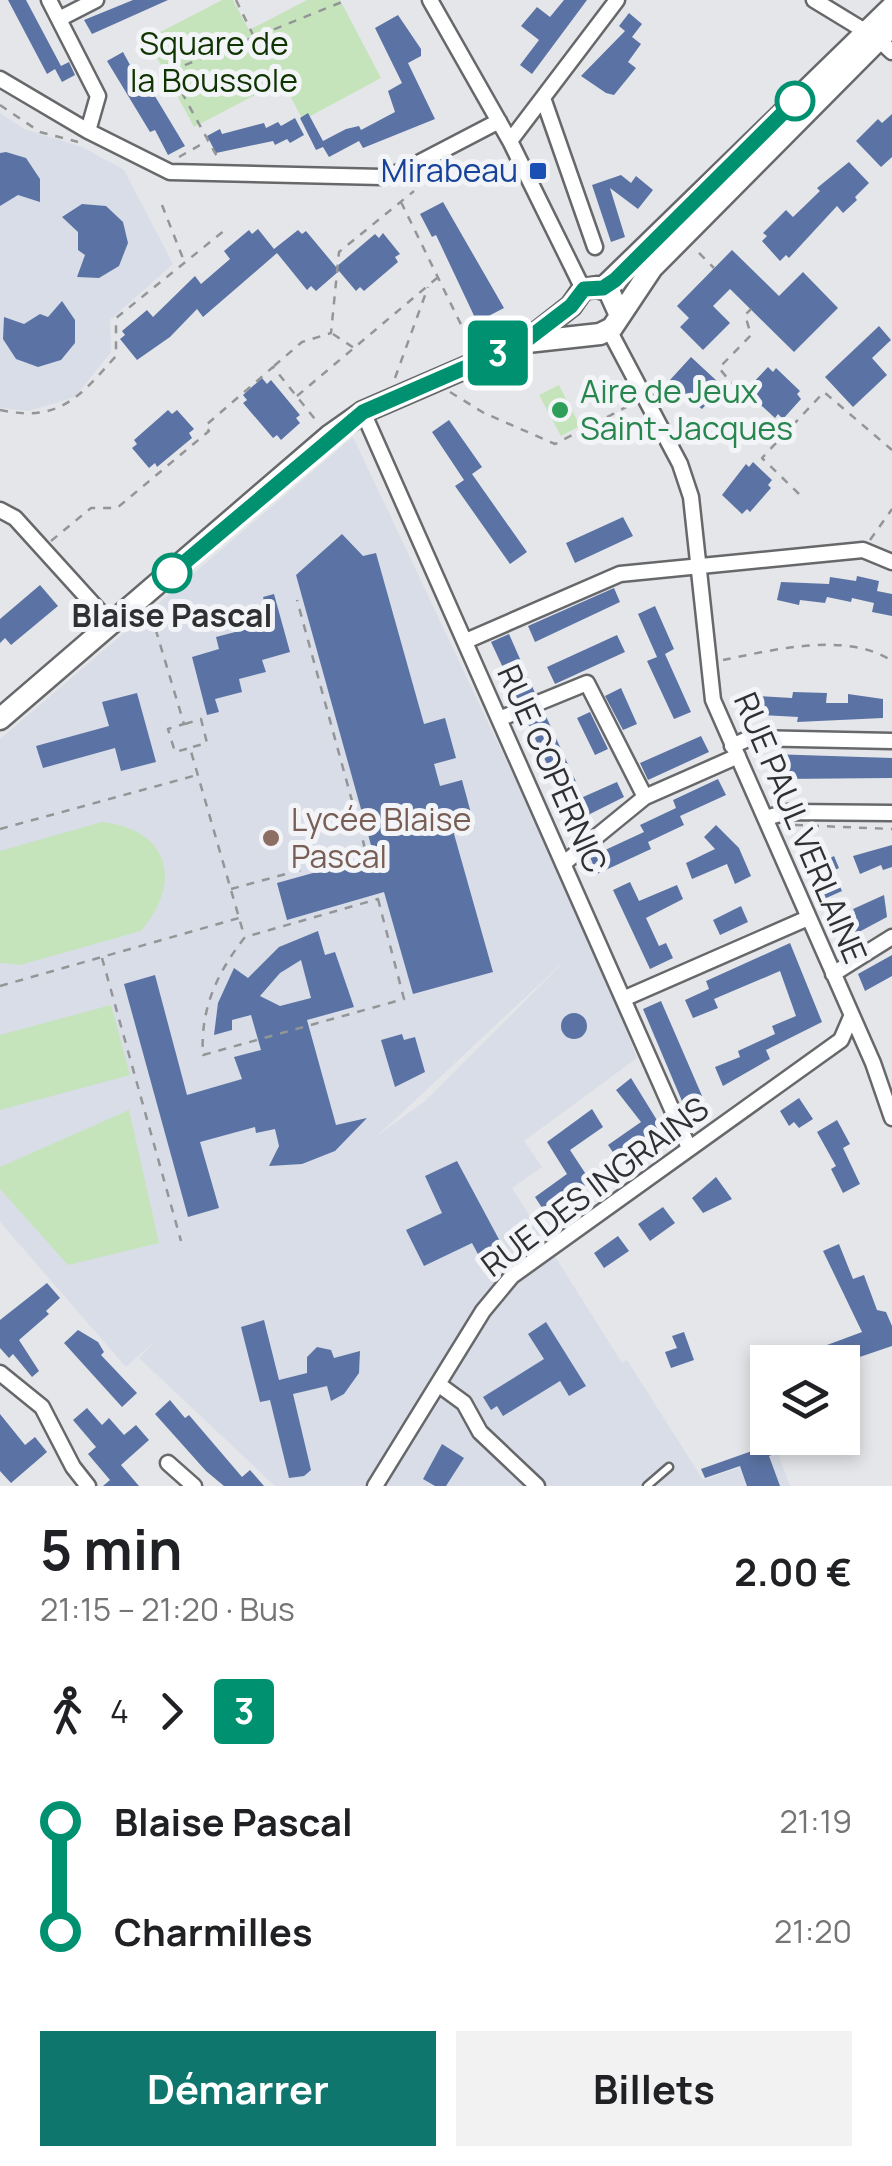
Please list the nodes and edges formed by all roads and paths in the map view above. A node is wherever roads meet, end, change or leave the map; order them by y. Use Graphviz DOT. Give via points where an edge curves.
graph roads {
  1 [pos="49,0"];
  2 [pos="96,0"];
  3 [pos="236,0"];
  4 [pos="346,0"];
  5 [pos="430,0"];
  6 [pos="617,0"];
  7 [pos="814,0"];
  8 [pos="892,7"];
  9 [pos="59,19"];
  10 [pos="882,37"];
  11 [pos="256,39"];
  12 [pos="166,64"];
  13 [pos="170,71"];
  14 [pos="0,79"];
  15 [pos="543,98"];
  16 [pos="498,122"];
  17 [pos="88,131"];
  18 [pos="208,140"];
  19 [pos="510,141"];
  20 [pos="158,168"];
  21 [pos="227,174"];
  22 [pos="414,191"];
  23 [pos="400,202"];
  24 [pos="162,205"];
  25 [pos="226,230"];
  26 [pos="595,247"];
  27 [pos="699,254"];
  28 [pos="184,263"];
  29 [pos="714,268"];
  30 [pos="437,278"];
  31 [pos="428,285"];
  32 [pos="586,294"];
  33 [pos="751,309"];
  34 [pos="614,322"];
  35 [pos="585,332"];
  36 [pos="331,333"];
  37 [pos="524,342"];
  38 [pos="354,348"];
  39 [pos="479,362"];
  40 [pos="272,367"];
  41 [pos="440,378"];
  42 [pos="296,397"];
  43 [pos="644,398"];
  44 [pos="386,402"];
  45 [pos="735,406"];
  46 [pos="0,410"];
  47 [pos="363,412"];
  48 [pos="329,436"];
  49 [pos="892,450"];
  50 [pos="799,494"];
  51 [pos="0,510"];
  52 [pos="892,510"];
  53 [pos="42,549"];
  54 [pos="863,550"];
  55 [pos="892,562"];
  56 [pos="699,566"];
  57 [pos="146,594"];
  58 [pos="298,600"];
  59 [pos="112,624"];
  60 [pos="466,641"];
  61 [pos="892,661"];
  62 [pos="708,663"];
  63 [pos="0,719"];
  64 [pos="500,720"];
  65 [pos="184,724"];
  66 [pos="892,741"];
  67 [pos="190,748"];
  68 [pos="735,751"];
  69 [pos="198,774"];
  70 [pos="645,797"];
  71 [pos="892,813"];
  72 [pos="765,818"];
  73 [pos="795,818"];
  74 [pos="0,829"];
  75 [pos="892,829"];
  76 [pos="563,864"];
  77 [pos="231,889"];
  78 [pos="239,918"];
  79 [pos="808,918"];
  80 [pos="245,937"];
  81 [pos="892,937"];
  82 [pos="102,958"];
  83 [pos="833,974"];
  84 [pos="0,986"];
  85 [pos="623,999"];
  86 [pos="851,1017"];
  87 [pos="892,1118"];
  88 [pos="689,1148"];
  89 [pos="181,1241"];
  90 [pos="0,1373"];
  91 [pos="438,1384"];
  92 [pos="168,1463"];
  93 [pos="669,1466"];
  94 [pos="88,1486"];
  95 [pos="194,1486"];
  96 [pos="375,1486"];
  97 [pos="537,1486"];
  98 [pos="647,1486"];
  1 -- 9 [label="street"];
  2 -- 9 [label="street"];
  3 -- 11 [label="path"];
  4 -- 11 [label="path"];
  5 -- 16 [label="street"];
  6 -- 15 [label="street"];
  7 -- 10 [label="street"];
  8 -- 10 [label="street"];
  9 -- 17 [label="street" via="98,96"];
  10 -- 32 [label="street"];
  10 -- 34 [label="street" via="652,268"];
  11 -- 13 [label="path"];
  12 -- 13 [label="path"];
  13 -- 18 [label="path"];
  14 -- 17 [label="street"];
  15 -- 19 [label="street"];
  15 -- 26 [label="street"];
  16 -- 19 [label="street"];
  16 -- 21 [label="street" via="382,177"];
  17 -- 20 [label="street"];
  18 -- 20 [label="path"];
  18 -- 21 [label="path"];
  19 -- 32 [label="street"];
  20 -- 21 [label="street"];
  22 -- 23 [label="path"];
  23 -- 30 [label="path"];
  23 -- 36 [label="path" via="339,252"];
  24 -- 28 [label="path"];
  25 -- 28 [label="path"];
  27 -- 29 [label="path"];
  28 -- 46 [label="path" via="116,318 116,356 75,402 36,413"];
  30 -- 31 [label="path"];
  30 -- 39 [label="path"];
  31 -- 38 [label="path"];
  31 -- 44 [label="path"];
  32 -- 34 [label="street" via="614,296"];
  32 -- 35 [label="street" via="572,319"];
  32 -- 37 [label="street"];
  33 -- 45 [label="path" via="746,314 752,335 719,368 733,384"];
  34 -- 35 [label="street"];
  34 -- 43 [label="street, RUE PAUL VERLAINE"];
  35 -- 37 [label="street"];
  36 -- 38 [label="path"];
  36 -- 40 [label="path" via="302,342"];
  37 -- 39 [label="street"];
  38 -- 42 [label="path"];
  39 -- 41 [label="street"];
  40 -- 42 [label="path"];
  40 -- 53 [label="path" via="117,508 91,508"];
  41 -- 43 [label="path" via="454,398 555,444"];
  41 -- 44 [label="street"];
  42 -- 48 [label="path"];
  43 -- 56 [label="street, RUE PAUL VERLAINE" via="680,464"];
  44 -- 47 [label="street"];
  47 -- 48 [label="street"];
  47 -- 60 [label="street, RUE COPERNIC"];
  48 -- 57 [label="street"];
  49 -- 50 [label="path" via="824,392 762,458"];
  51 -- 53 [label="street"];
  52 -- 54 [label="path"];
  53 -- 59 [label="street"];
  54 -- 55 [label="street"];
  54 -- 56 [label="street"];
  56 -- 60 [label="street" via="620,574"];
  56 -- 62 [label="street, RUE PAUL VERLAINE"];
  57 -- 59 [label="street"];
  57 -- 65 [label="path"];
  58 -- 77 [label="path" via="366,852"];
  59 -- 63 [label="street"];
  60 -- 64 [label="street, RUE COPERNIC"];
  61 -- 62 [label="path" via="846,645"];
  62 -- 68 [label="street, RUE PAUL VERLAINE" via="713,700"];
  64 -- 70 [label="street" via="587,683"];
  64 -- 76 [label="street, RUE COPERNIC"];
  65 -- 67 [label="path" via="168,729 175,752"];
  65 -- 67 [label="path" via="200,720 204,731 207,743"];
  66 -- 68 [label="street" via="750,738"];
  67 -- 69 [label="path"];
  68 -- 70 [label="street"];
  68 -- 72 [label="street, RUE PAUL VERLAINE"];
  69 -- 74 [label="path"];
  69 -- 77 [label="path"];
  70 -- 76 [label="street"];
  71 -- 72 [label="street" via="788,812"];
  72 -- 79 [label="street, RUE PAUL VERLAINE"];
  73 -- 75 [label="path" via="796,828"];
  76 -- 85 [label="street, RUE COPERNIC"];
  77 -- 78 [label="path"];
  78 -- 80 [label="path"];
  78 -- 82 [label="path"];
  79 -- 83 [label="street, RUE PAUL VERLAINE"];
  79 -- 85 [label="street"];
  80 -- 80 [label="path" via="212,988 204,1056 404,1000 378,899"];
  81 -- 83 [label="street"];
  82 -- 84 [label="path"];
  82 -- 89 [label="path"];
  83 -- 86 [label="street, RUE PAUL VERLAINE"];
  85 -- 88 [label="street, RUE COPERNIC"];
  86 -- 87 [label="street, RUE PAUL VERLAINE"];
  86 -- 88 [label="street, RUE DES INGRAINS" via="840,1040"];
  88 -- 91 [label="street, RUE DES INGRAINS" via="512,1276"];
  90 -- 94 [label="street" via="42,1406"];
  91 -- 96 [label="street, RUE DES INGRAINS"];
  91 -- 97 [label="street" via="464,1403 480,1432"];
  92 -- 95 [label="street"];
  93 -- 98 [label="lane"];
}
